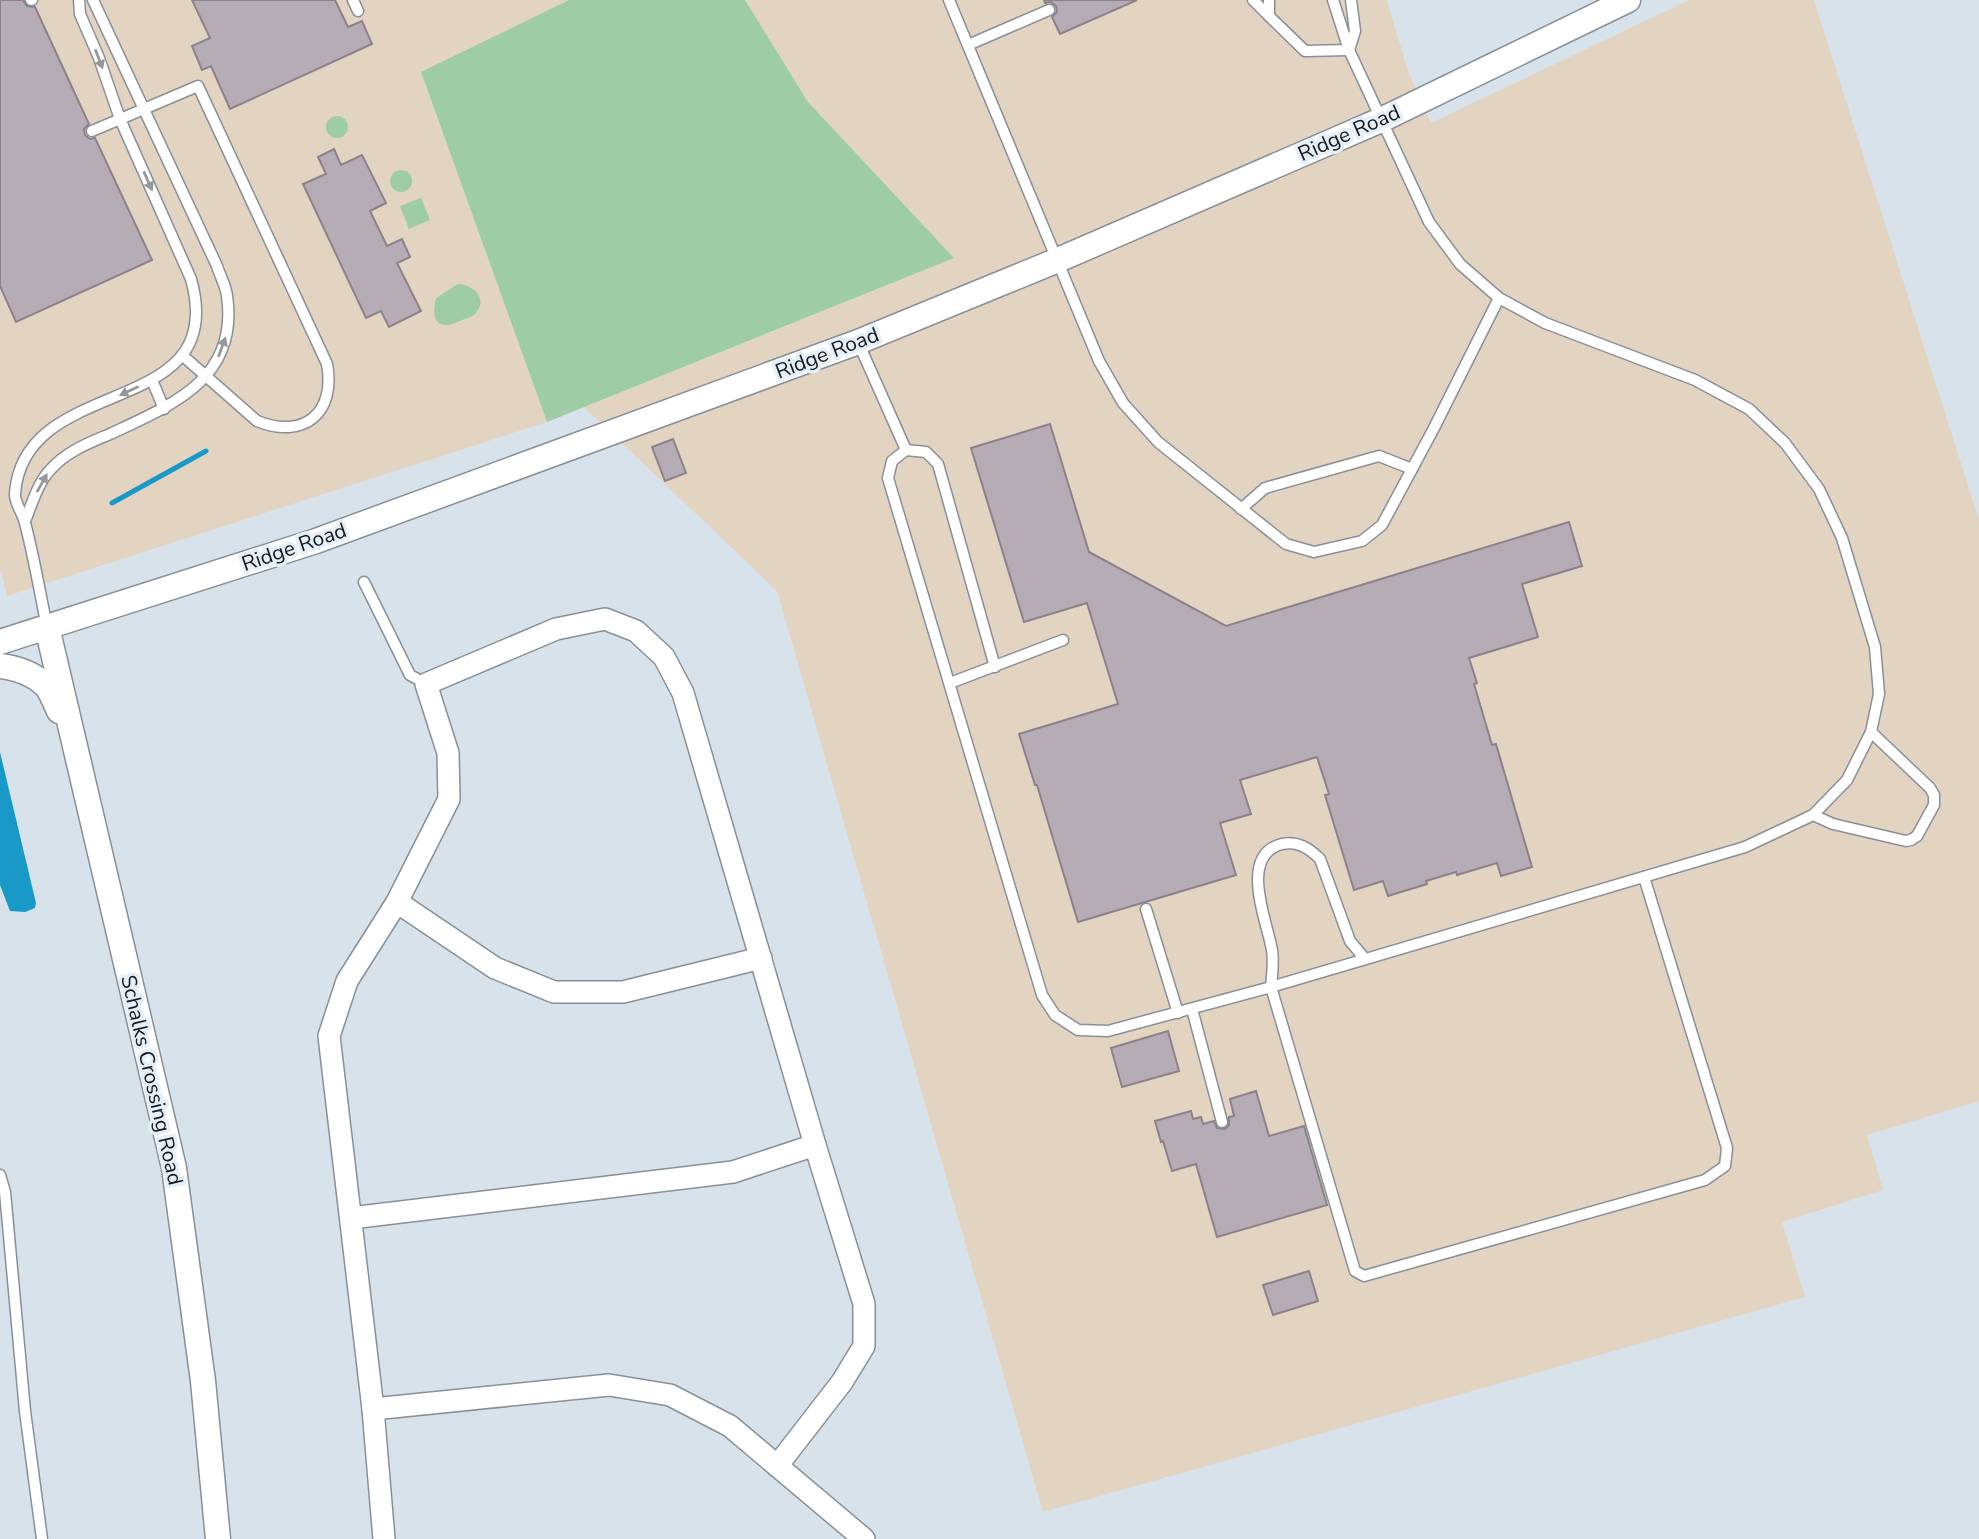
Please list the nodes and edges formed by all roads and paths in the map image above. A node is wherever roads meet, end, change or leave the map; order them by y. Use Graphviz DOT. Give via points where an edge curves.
graph roads {
  1 [pos="79,0"];
  2 [pos="93,0"];
  3 [pos="354,0"];
  4 [pos="949,0"];
  5 [pos="1253,0"];
  6 [pos="1269,0"];
  7 [pos="1333,0"];
  8 [pos="1351,0"];
  9 [pos="1628,0"];
  10 [pos="1049,10"];
  11 [pos="358,11"];
  12 [pos="1269,16"];
  13 [pos="968,46"];
  14 [pos="1349,50"];
  15 [pos="145,108"];
  16 [pos="120,119"];
  17 [pos="1381,120"];
  18 [pos="92,131"];
  19 [pos="1058,260"];
  20 [pos="1499,298"];
  21 [pos="858,342"];
  22 [pos="182,355"];
  23 [pos="205,377"];
  24 [pos="152,380"];
  25 [pos="164,409"];
  26 [pos="906,450"];
  27 [pos="1412,470"];
  28 [pos="1241,509"];
  29 [pos="25,521"];
  30 [pos="364,582"];
  31 [pos="47,627"];
  32 [pos="1063,640"];
  33 [pos="0,642"];
  34 [pos="0,666"];
  35 [pos="995,667"];
  36 [pos="426,684"];
  37 [pos="950,684"];
  38 [pos="1871,732"];
  39 [pos="71,733"];
  40 [pos="1814,815"];
  41 [pos="1644,877"];
  42 [pos="397,902"];
  43 [pos="1146,909"];
  44 [pos="761,958"];
  45 [pos="1365,959"];
  46 [pos="1271,987"];
  47 [pos="1192,1009"];
  48 [pos="1178,1013"];
  49 [pos="1222,1122"];
  50 [pos="815,1145"];
  51 [pos="0,1175"];
  52 [pos="351,1218"];
  53 [pos="373,1409"];
  54 [pos="777,1466"];
  55 [pos="42,1539"];
  56 [pos="218,1539"];
  57 [pos="384,1539"];
  58 [pos="864,1539"];
  1 -- 16 [label="lane, one-way" via="80,14"];
  2 -- 15 [label="lane"];
  3 -- 11 [label="lane"];
  4 -- 13 [label="lane"];
  5 -- 12 [label="lane"];
  6 -- 12 [label="lane"];
  7 -- 14 [label="lane"];
  8 -- 14 [label="lane" via="1355,31"];
  9 -- 17 [label="street, Ridge Road"];
  10 -- 13 [label="lane"];
  12 -- 14 [label="lane" via="1304,51"];
  13 -- 19 [label="lane"];
  14 -- 17 [label="lane"];
  15 -- 16 [label="lane"];
  23 -- 15 [label="lane, one-way" via="226,340 227,293"];
  15 -- 23 [label="lane" via="198,86 330,379 328,398 318,414 305,424 287,428 257,422"];
  16 -- 18 [label="lane"];
  16 -- 22 [label="lane, one-way" via="197,299 192,338"];
  17 -- 19 [label="street, Ridge Road"];
  17 -- 20 [label="lane" via="1429,222 1460,264"];
  19 -- 21 [label="street, Ridge Road"];
  19 -- 28 [label="lane" via="1099,361 1123,403 1158,442"];
  20 -- 27 [label="lane"];
  20 -- 38 [label="lane" via="1545,323 1695,380 1749,409 1785,443 1819,489 1842,538 1875,647 1879,694"];
  21 -- 26 [label="lane"];
  21 -- 31 [label="street, Ridge Road" via="316,541"];
  22 -- 23 [label="lane"];
  22 -- 24 [label="lane"];
  23 -- 25 [label="lane"];
  24 -- 25 [label="lane"];
  24 -- 29 [label="lane, one-way" via="65,418 38,438 19,470 15,497"];
  29 -- 25 [label="lane, one-way" via="49,471 70,452"];
  26 -- 35 [label="lane" via="926,452 937,464"];
  26 -- 37 [label="lane" via="892,461 888,478"];
  27 -- 28 [label="lane" via="1379,456 1265,488"];
  27 -- 28 [label="lane" via="1382,525 1362,541 1314,552 1286,544"];
  29 -- 31 [label="lane"];
  30 -- 36 [label="lane" via="410,675"];
  31 -- 33 [label="street, Ridge Road"];
  31 -- 39 [label="street, Schalks Crossing Road"];
  32 -- 35 [label="lane"];
  34 -- 39 [label="street" via="14,667 47,688"];
  35 -- 37 [label="lane"];
  36 -- 42 [label="street" via="448,753 449,799"];
  36 -- 44 [label="street" via="556,629 604,619 636,631 664,657 683,694"];
  37 -- 48 [label="lane" via="1042,995 1055,1015 1078,1030 1108,1031"];
  38 -- 40 [label="lane" via="1847,780"];
  38 -- 40 [label="lane" via="1934,795 1934,805 1917,836 1906,841"];
  39 -- 56 [label="street, Schalks Crossing Road" via="174,1168 203,1381"];
  40 -- 41 [label="lane" via="1745,847"];
  41 -- 45 [label="lane"];
  41 -- 46 [label="lane" via="1727,1148 1725,1166 1705,1180 1364,1276 1354,1271"];
  42 -- 44 [label="street" via="495,968 554,992 623,992"];
  42 -- 52 [label="street" via="346,981 330,1037"];
  43 -- 48 [label="lane"];
  44 -- 50 [label="street"];
  45 -- 46 [label="lane"];
  45 -- 46 [label="lane" via="1350,941 1320,859 1301,844 1278,845 1261,860 1256,877 1272,952"];
  46 -- 47 [label="lane"];
  47 -- 48 [label="lane"];
  47 -- 49 [label="lane"];
  50 -- 52 [label="street" via="733,1172"];
  50 -- 54 [label="street" via="864,1304 864,1346"];
  51 -- 55 [label="lane"];
  52 -- 53 [label="street"];
  53 -- 54 [label="street" via="609,1385 670,1395 730,1426"];
  53 -- 57 [label="street"];
  54 -- 58 [label="street"];
}
